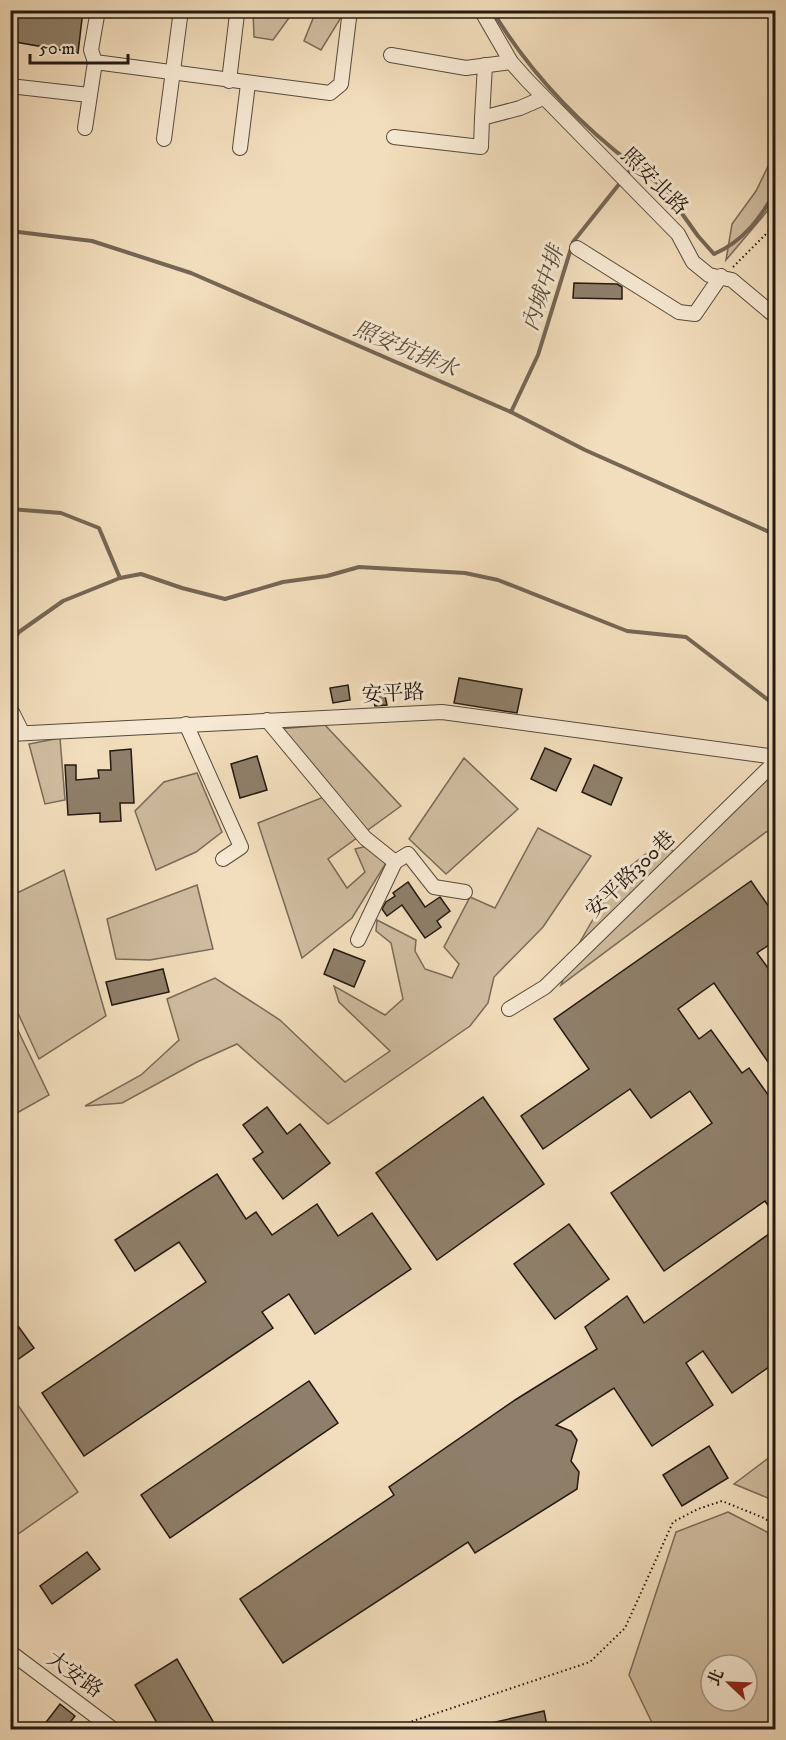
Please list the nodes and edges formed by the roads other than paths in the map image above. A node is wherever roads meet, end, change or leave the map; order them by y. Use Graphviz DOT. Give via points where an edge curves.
graph roads {
  1 [pos="98,10"];
  2 [pos="181,10"];
  3 [pos="350,10"];
  4 [pos="481,10"];
  5 [pos="237,14"];
  6 [pos="391,55"];
  7 [pos="95,62"];
  8 [pos="511,62"];
  9 [pos="485,65"];
  10 [pos="172,72"];
  11 [pos="229,81"];
  12 [pos="248,84"];
  13 [pos="10,86"];
  14 [pos="89,95"];
  15 [pos="543,98"];
  16 [pos="482,118"];
  17 [pos="85,128"];
  18 [pos="394,137"];
  19 [pos="164,139"];
  20 [pos="240,148"];
  21 [pos="577,248"];
  22 [pos="721,276"];
  23 [pos="776,317"];
  24 [pos="10,708"];
  25 [pos="267,720"];
  26 [pos="186,724"];
  27 [pos="16,733"];
  28 [pos="776,759"];
  29 [pos="223,859"];
  30 [pos="395,862"];
  31 [pos="465,892"];
  32 [pos="358,940"];
  33 [pos="509,1009"];
  34 [pos="10,1652"];
  35 [pos="114,1730"];
  1 -- 7 [label="street" via="92,50"];
  2 -- 10 [label="street"];
  3 -- 12 [label="street" via="340,84 330,93"];
  4 -- 8 [label="street, 照安北路"];
  5 -- 11 [label="street"];
  6 -- 9 [label="street" via="466,68"];
  7 -- 10 [label="street"];
  7 -- 14 [label="street"];
  8 -- 9 [label="street"];
  8 -- 15 [label="street, 照安北路"];
  9 -- 16 [label="street"];
  10 -- 11 [label="street"];
  10 -- 19 [label="street"];
  11 -- 12 [label="street"];
  12 -- 20 [label="street"];
  13 -- 14 [label="street"];
  14 -- 17 [label="street"];
  15 -- 16 [label="street"];
  15 -- 22 [label="street, 照安北路" via="652,205 678,234 693,261 709,275"];
  16 -- 18 [label="street" via="481,147"];
  21 -- 22 [label="street" via="679,312 695,314"];
  22 -- 23 [label="street, 照安北路" via="732,280"];
  24 -- 27 [label="street"];
  25 -- 26 [label="street, 安平路"];
  25 -- 28 [label="street, 安平路" via="442,712"];
  25 -- 30 [label="street" via="365,838"];
  26 -- 27 [label="street, 安平路"];
  26 -- 29 [label="street" via="241,847"];
  28 -- 33 [label="street, 安平路300巷" via="545,987"];
  30 -- 31 [label="street" via="408,854 434,887"];
  30 -- 32 [label="street"];
  34 -- 35 [label="street, 大安路"];
}
